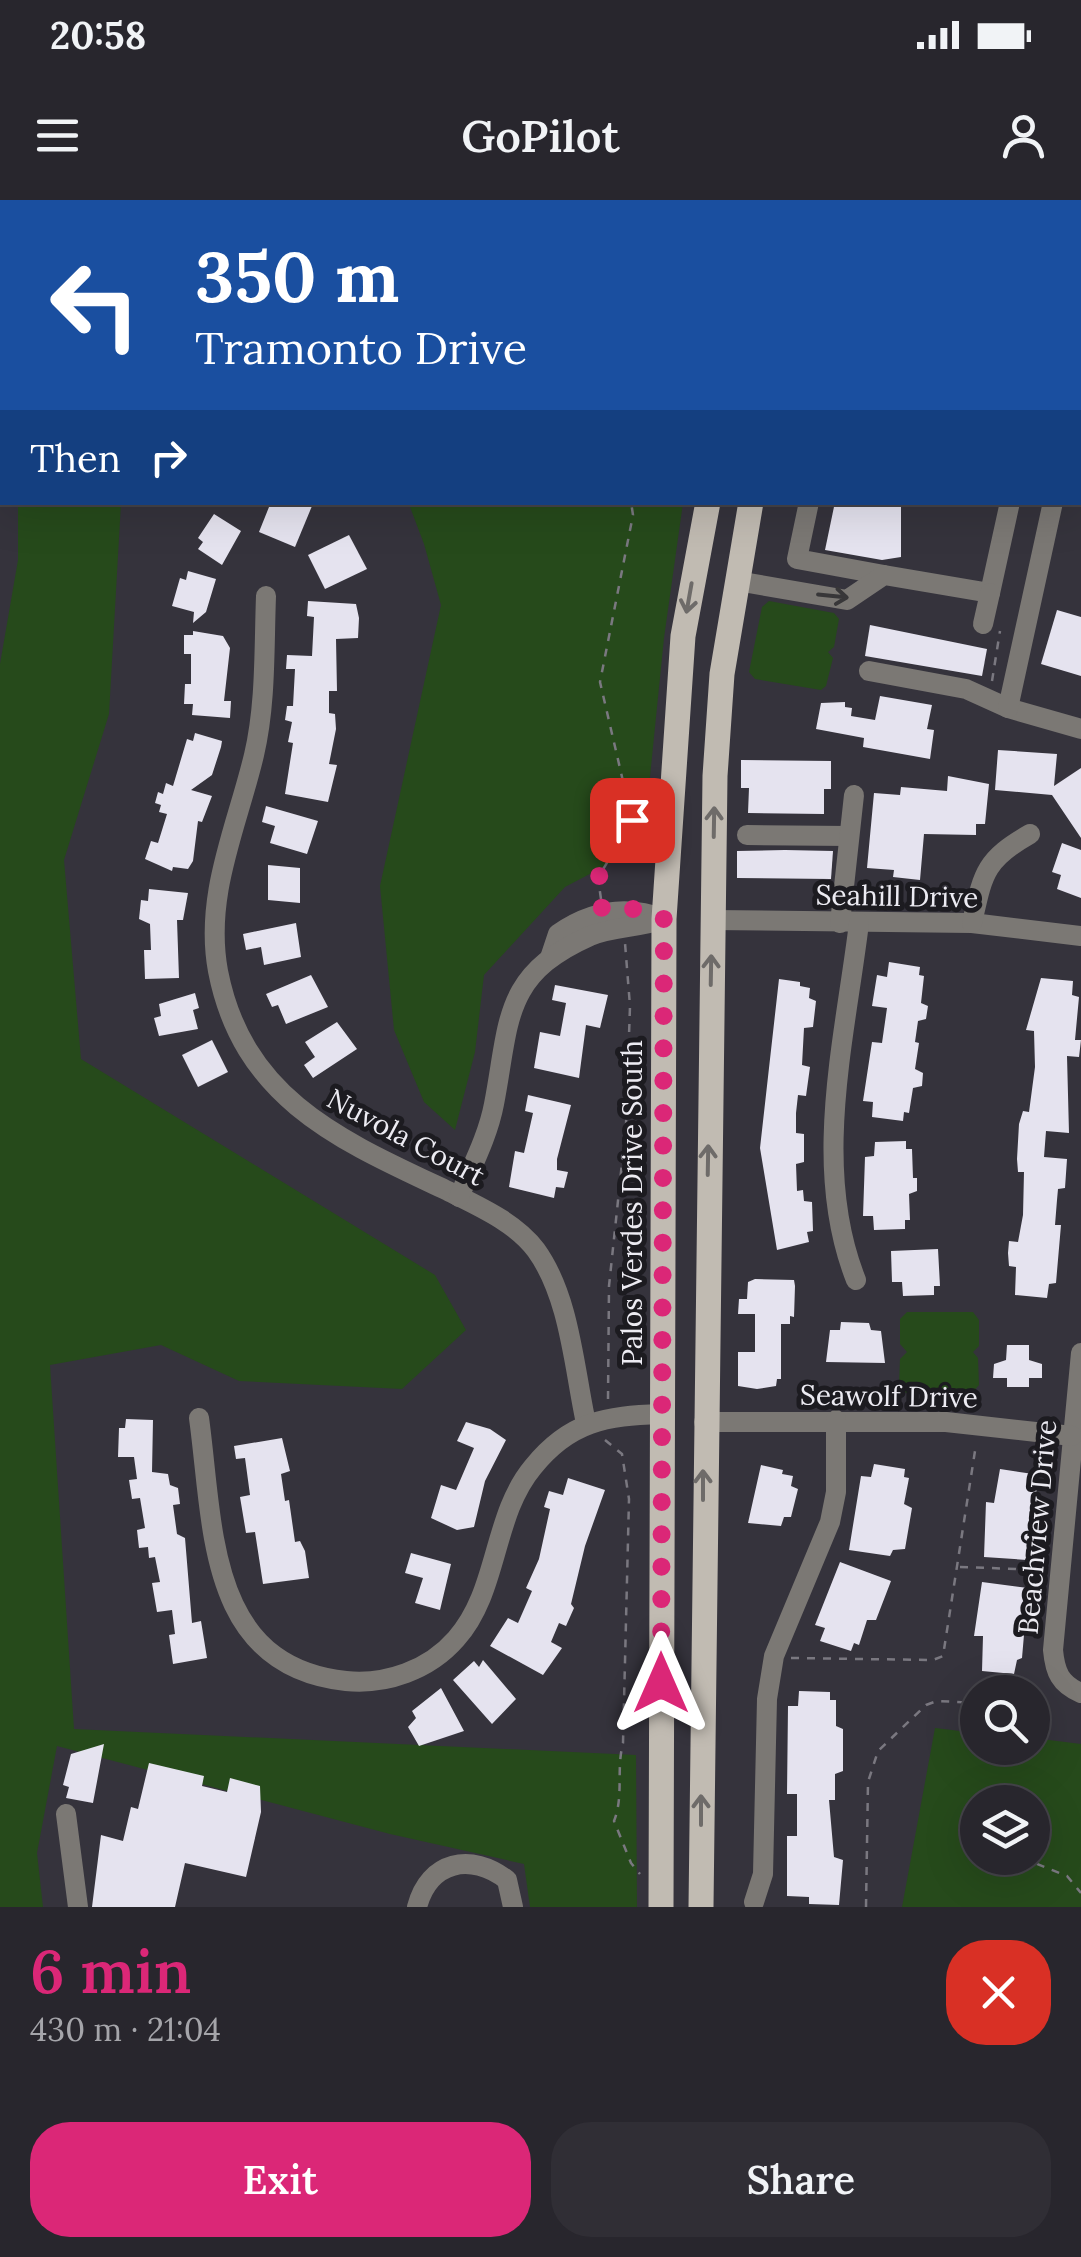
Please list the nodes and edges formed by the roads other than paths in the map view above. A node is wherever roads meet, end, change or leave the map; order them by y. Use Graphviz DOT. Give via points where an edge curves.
graph roads {
  1 [pos="709,505"];
  2 [pos="710,505"];
  3 [pos="751,505"];
  4 [pos="808,505"];
  5 [pos="1009,505"];
  6 [pos="1053,505"];
  7 [pos="884,575"];
  8 [pos="737,580"];
  9 [pos="990,592"];
  10 [pos="266,596"];
  11 [pos="983,624"];
  12 [pos="868,672"];
  13 [pos="1008,708"];
  14 [pos="1081,730"];
  15 [pos="854,795"];
  16 [pos="1030,834"];
  17 [pos="747,835"];
  18 [pos="850,836"];
  19 [pos="664,919"];
  20 [pos="712,920"];
  21 [pos="850,923"];
  22 [pos="972,923"];
  23 [pos="1081,936"];
  24 [pos="550,958"];
  25 [pos="459,1196"];
  26 [pos="856,1280"];
  27 [pos="1081,1353"];
  28 [pos="661,1414"];
  29 [pos="200,1418"];
  30 [pos="836,1420"];
  31 [pos="704,1422"];
  32 [pos="586,1423"];
  33 [pos="1072,1436"];
  34 [pos="1081,1693"];
  35 [pos="66,1814"];
  36 [pos="754,1902"];
  37 [pos="78,1907"];
  38 [pos="417,1907"];
  39 [pos="513,1907"];
  40 [pos="660,1907"];
  41 [pos="700,1907"];
  1 -- 19 [label="main road, Palos Verdes Drive South, one-way" via="682,636"];
  2 -- 8 [label="main road" via="707,562 721,577"];
  3 -- 8 [label="main road"];
  4 -- 7 [label="street" via="797,559"];
  5 -- 9 [label="street"];
  6 -- 13 [label="street"];
  8 -- 7 [label="street, one-way" via="847,600"];
  7 -- 9 [label="street"];
  20 -- 8 [label="main road, one-way" via="717,728"];
  9 -- 11 [label="street"];
  10 -- 25 [label="street, Nuvola Court" via="258,732 216,900 224,997 246,1045 311,1121"];
  12 -- 13 [label="street" via="966,690"];
  13 -- 14 [label="street"];
  15 -- 18 [label="street"];
  16 -- 22 [label="street" via="992,858"];
  17 -- 18 [label="street"];
  18 -- 21 [label="street"];
  19 -- 20 [label="main road"];
  19 -- 24 [label="street" via="590,936"];
  19 -- 24 [label="street" via="637,909 576,922 558,934"];
  19 -- 28 [label="main road, Palos Verdes Drive South"];
  20 -- 21 [label="street, Seahill Drive"];
  31 -- 20 [label="main road, one-way"];
  21 -- 22 [label="street, Seahill Drive"];
  21 -- 26 [label="street" via="834,1144 843,1248"];
  22 -- 23 [label="street, Seahill Drive"];
  24 -- 25 [label="street" via="520,986 494,1108"];
  25 -- 32 [label="street, Nuvola Court" via="533,1245 547,1267"];
  27 -- 33 [label="street, Beachview Drive"];
  28 -- 32 [label="street"];
  28 -- 40 [label="main road, Palos Verdes Drive South"];
  29 -- 32 [label="street" via="218,1560 242,1622 300,1672 359,1682 408,1673 455,1641 481,1598 520,1486 546,1453"];
  30 -- 31 [label="street, Seawolf Drive"];
  30 -- 33 [label="street, Seawolf Drive" via="946,1422"];
  30 -- 36 [label="street" via="830,1522 774,1656 763,1874"];
  41 -- 31 [label="main road, one-way"];
  33 -- 34 [label="street, Beachview Drive" via="1053,1650 1064,1684"];
  35 -- 37 [label="street"];
  38 -- 39 [label="street" via="428,1879 466,1863 507,1880"];
}
